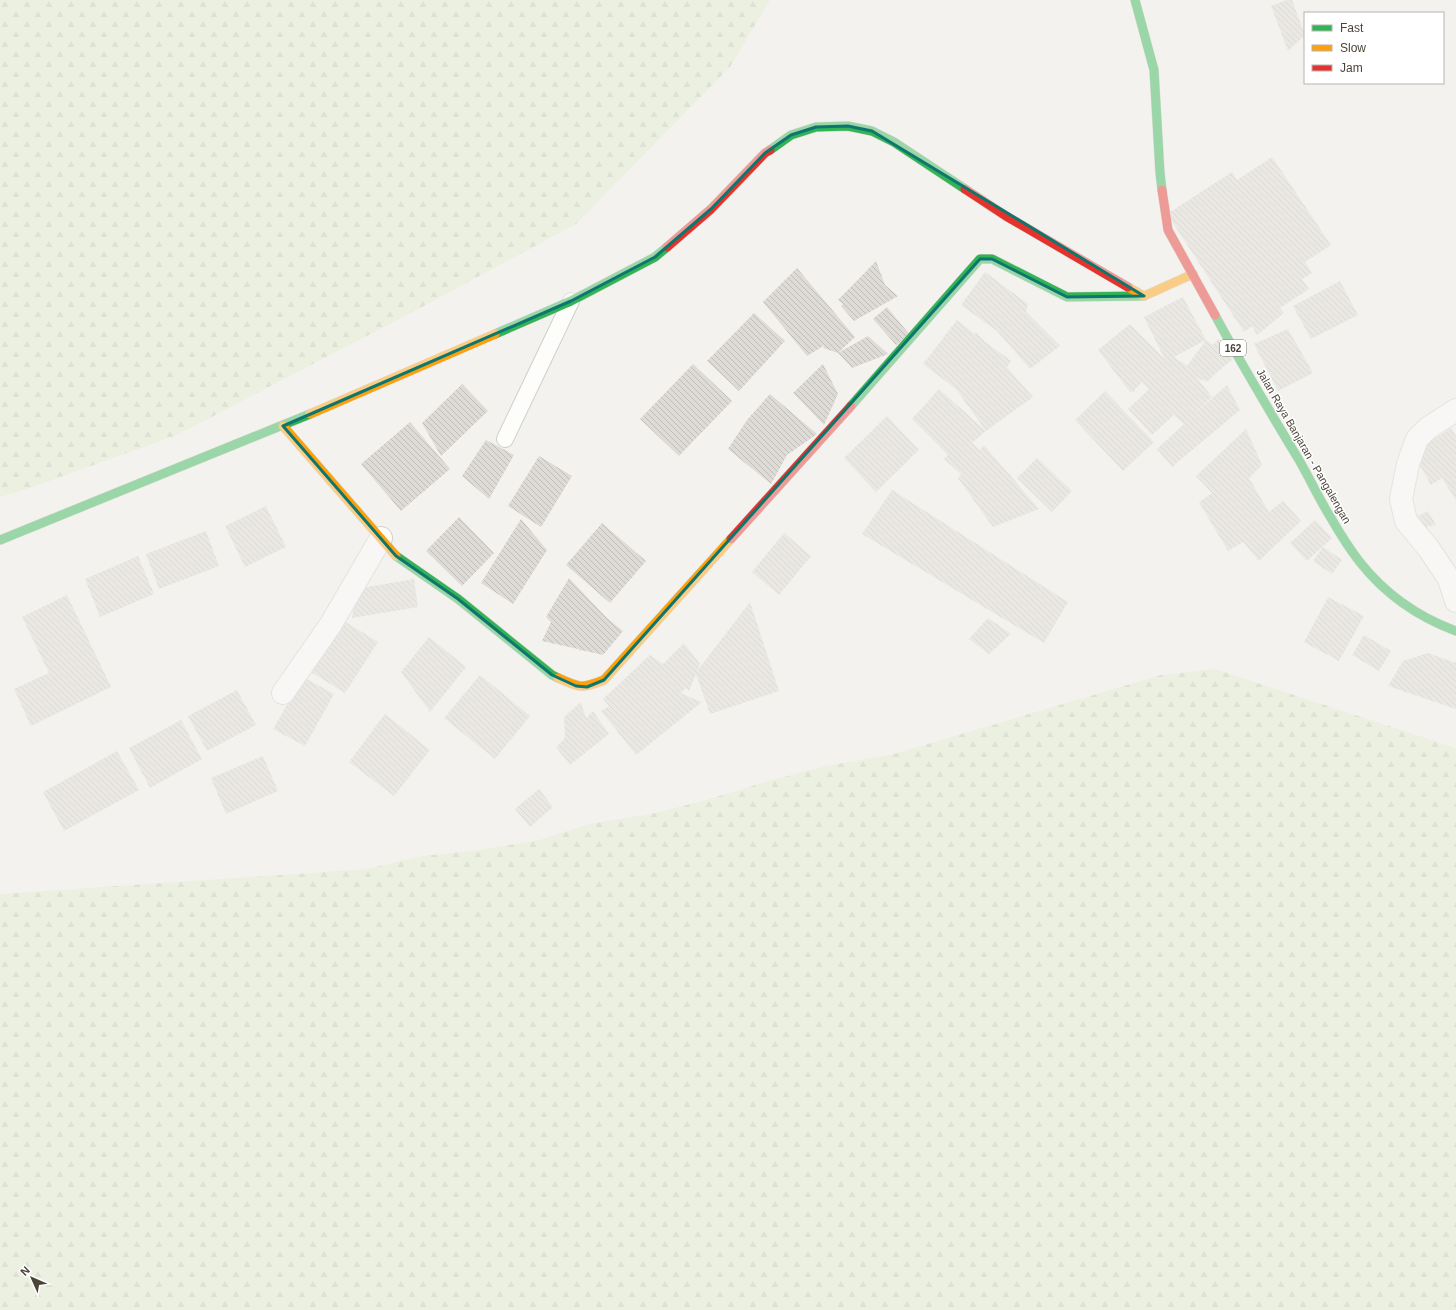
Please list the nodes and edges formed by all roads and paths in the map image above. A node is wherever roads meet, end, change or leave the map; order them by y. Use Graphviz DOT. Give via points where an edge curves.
graph roads {
  1 [pos="1135,0"];
  2 [pos="1193,274"];
  3 [pos="1144,296"];
  4 [pos="570,301"];
  5 [pos="1456,410"];
  6 [pos="283,426"];
  7 [pos="505,439"];
  8 [pos="380,538"];
  9 [pos="0,540"];
  10 [pos="1456,601"];
  11 [pos="1456,631"];
  12 [pos="283,693"];
  1 -- 2 [label="street, Jalan Raya Banjaran - Pangalengan / 162" via="1154,70 1160,173 1168,230"];
  2 -- 3 [label="street"];
  2 -- 11 [label="street, Jalan Raya Banjaran - Pangalengan / 162" via="1238,358 1330,517 1359,561 1408,607 1437,624"];
  3 -- 4 [label="street" via="1006,216 894,142 872,131 848,126 816,127 791,135 765,153 711,209 654,257"];
  3 -- 8 [label="street" via="1068,297 992,259 980,259 604,680 587,687 576,686 552,675 458,598 396,556"];
  4 -- 6 [label="street"];
  4 -- 7 [label="lane"];
  5 -- 10 [label="street" via="1417,438 1402,499 1406,521 1445,573"];
  6 -- 8 [label="street"];
  6 -- 9 [label="street"];
  8 -- 12 [label="street" via="331,624"];
}
